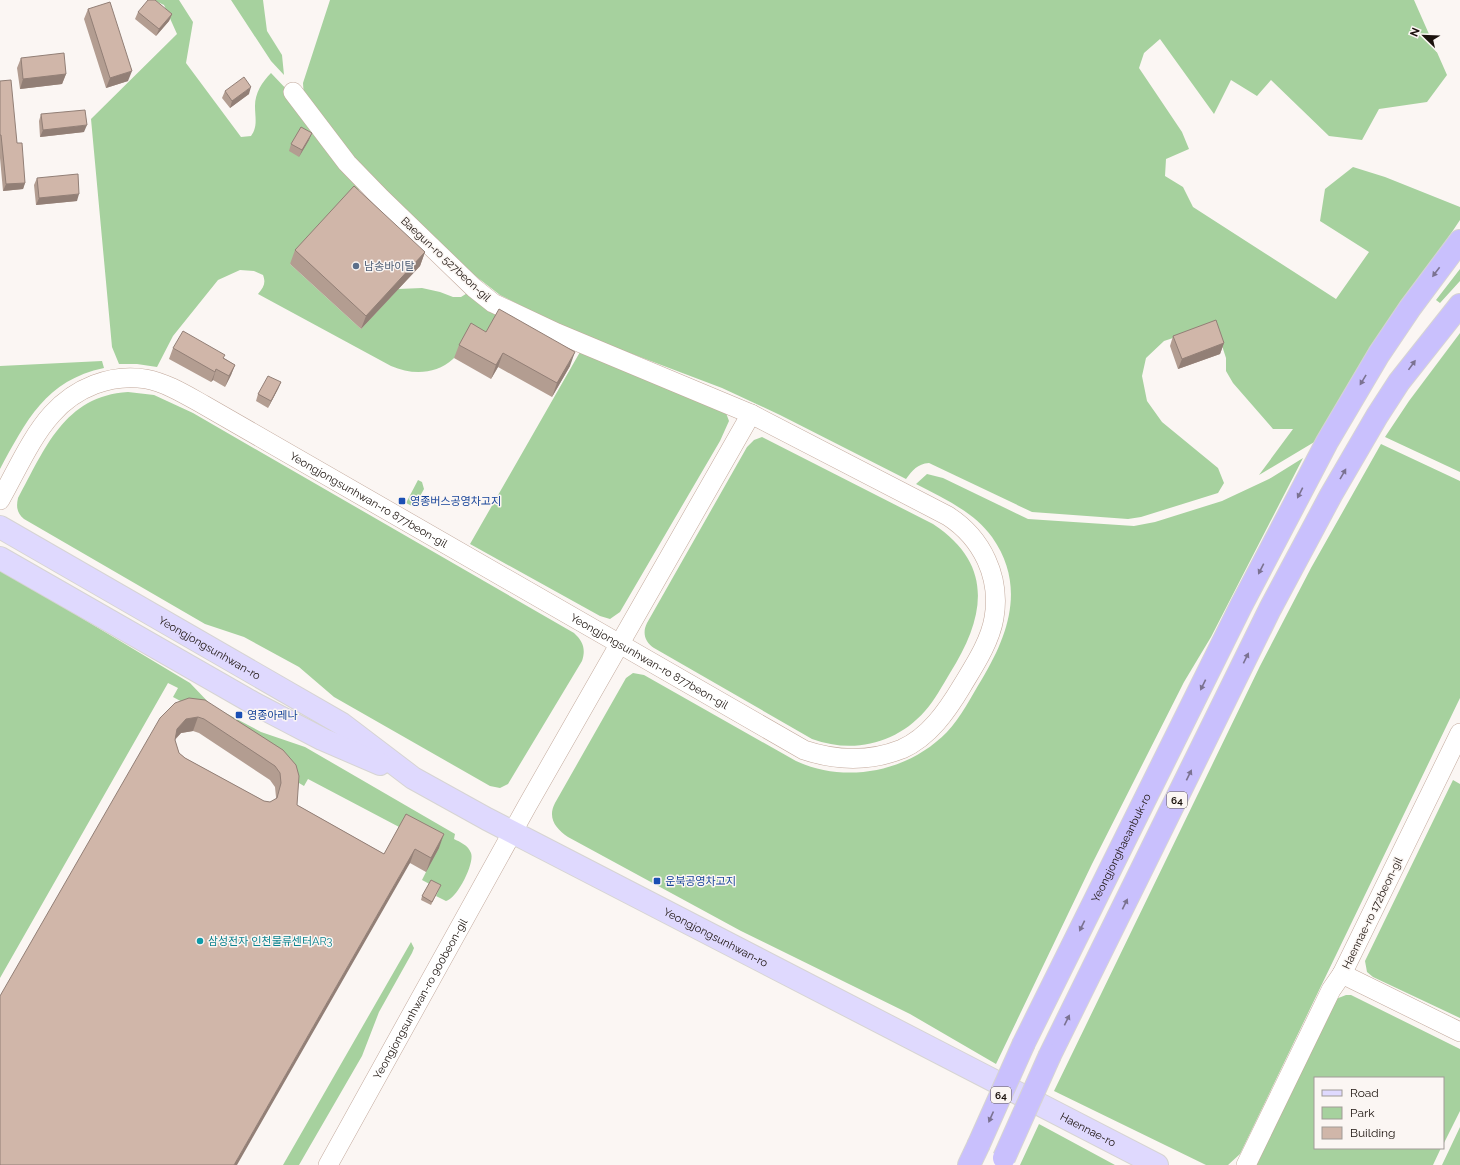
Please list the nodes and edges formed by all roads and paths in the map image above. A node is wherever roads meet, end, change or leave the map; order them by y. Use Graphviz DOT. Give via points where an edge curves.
graph roads {
  1 [pos="294,92"];
  2 [pos="1460,241"];
  3 [pos="1460,305"];
  4 [pos="751,414"];
  5 [pos="0,500"];
  6 [pos="0,527"];
  7 [pos="0,558"];
  8 [pos="619,644"];
  9 [pos="1460,733"];
  10 [pos="413,778"];
  11 [pos="512,832"];
  12 [pos="1342,974"];
  13 [pos="1460,1032"];
  14 [pos="1020,1095"];
  15 [pos="974,1156"];
  16 [pos="1002,1162"];
  17 [pos="328,1165"];
  18 [pos="1157,1165"];
  19 [pos="1246,1165"];
  1 -- 4 [label="street, Baegun-ro 527beon-gil" via="348,163 474,288 493,303 551,331"];
  2 -- 15 [label="highway, Yeongjonghaeanbuk-ro / 64, one-way, bridge" via="1379,354 1326,442 1024,1043"];
  16 -- 3 [label="highway, 64, one-way, bridge" via="1050,1055 1242,665 1334,488 1377,416 1422,351"];
  4 -- 8 [label="street, Yeongjongsunhwan-ro 900beon-gil"];
  4 -- 8 [label="street, Yeongjongsunhwan-ro 877beon-gil" via="948,516 963,527 977,543 987,560 993,582 994,612 989,634 966,680 934,726 903,748 865,758 833,758 793,744"];
  5 -- 8 [label="street, Yeongjongsunhwan-ro 877beon-gil" via="40,430 67,399 100,382 145,379 187,395"];
  6 -- 10 [label="main road, Yeongjongsunhwan-ro" via="342,724"];
  7 -- 10 [label="main road, Yeongjongsunhwan-ro" via="322,739"];
  8 -- 11 [label="street, Yeongjongsunhwan-ro 900beon-gil"];
  9 -- 12 [label="street, Haennae-ro 172beon-gil"];
  10 -- 11 [label="main road, Yeongjongsunhwan-ro"];
  11 -- 14 [label="main road, Yeongjongsunhwan-ro"];
  11 -- 17 [label="street, Yeongjongsunhwan-ro 900beon-gil"];
  12 -- 13 [label="street, Haennae-ro 172beon-gil"];
  12 -- 19 [label="street" via="1331,990"];
  14 -- 18 [label="main road, Haennae-ro"];
}
